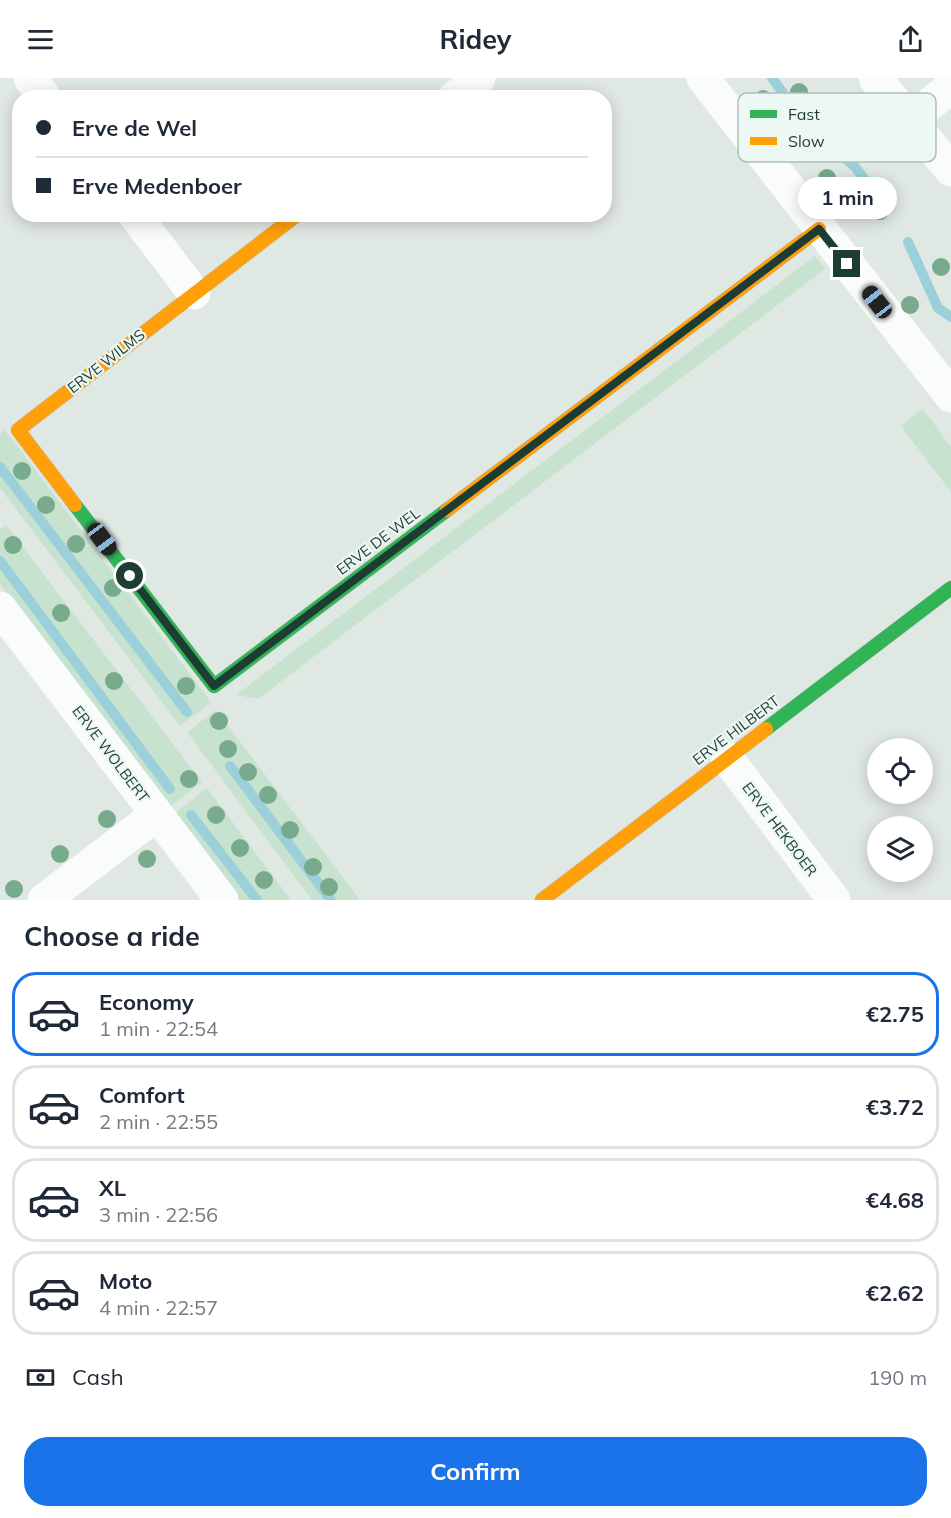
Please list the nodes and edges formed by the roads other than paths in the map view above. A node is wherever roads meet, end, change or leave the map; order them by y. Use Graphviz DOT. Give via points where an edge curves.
graph roads {
  1 [pos="479,78"];
  2 [pos="703,78"];
  3 [pos="875,78"];
  4 [pos="951,87"];
  5 [pos="464,90"];
  6 [pos="888,93"];
  7 [pos="936,99"];
  8 [pos="738,124"];
  9 [pos="936,152"];
  10 [pos="768,162"];
  11 [pos="951,170"];
  12 [pos="140,222"];
  13 [pos="287,222"];
  14 [pos="819,229"];
  15 [pos="194,293"];
  16 [pos="951,396"];
  17 [pos="18,430"];
  18 [pos="951,588"];
  19 [pos="0,608"];
  20 [pos="727,758"];
  21 [pos="156,815"];
  22 [pos="44,900"];
  23 [pos="222,900"];
  24 [pos="542,900"];
  25 [pos="834,900"];
  1 -- 5 [label="street"];
  2 -- 8 [label="street"];
  3 -- 6 [label="street"];
  4 -- 7 [label="street"];
  9 -- 11 [label="street"];
  10 -- 14 [label="street"];
  12 -- 15 [label="street"];
  13 -- 15 [label="street, ERVE WILMS"];
  14 -- 16 [label="street"];
  14 -- 17 [label="street, ERVE DE WEL" via="214,686"];
  15 -- 17 [label="street, ERVE WILMS"];
  18 -- 20 [label="street, ERVE HILBERT"];
  19 -- 21 [label="street, ERVE WOLBERT"];
  20 -- 24 [label="street, ERVE HILBERT"];
  20 -- 25 [label="street, ERVE HEKBOER"];
  21 -- 22 [label="street"];
  21 -- 23 [label="street, ERVE WOLBERT"];
}
